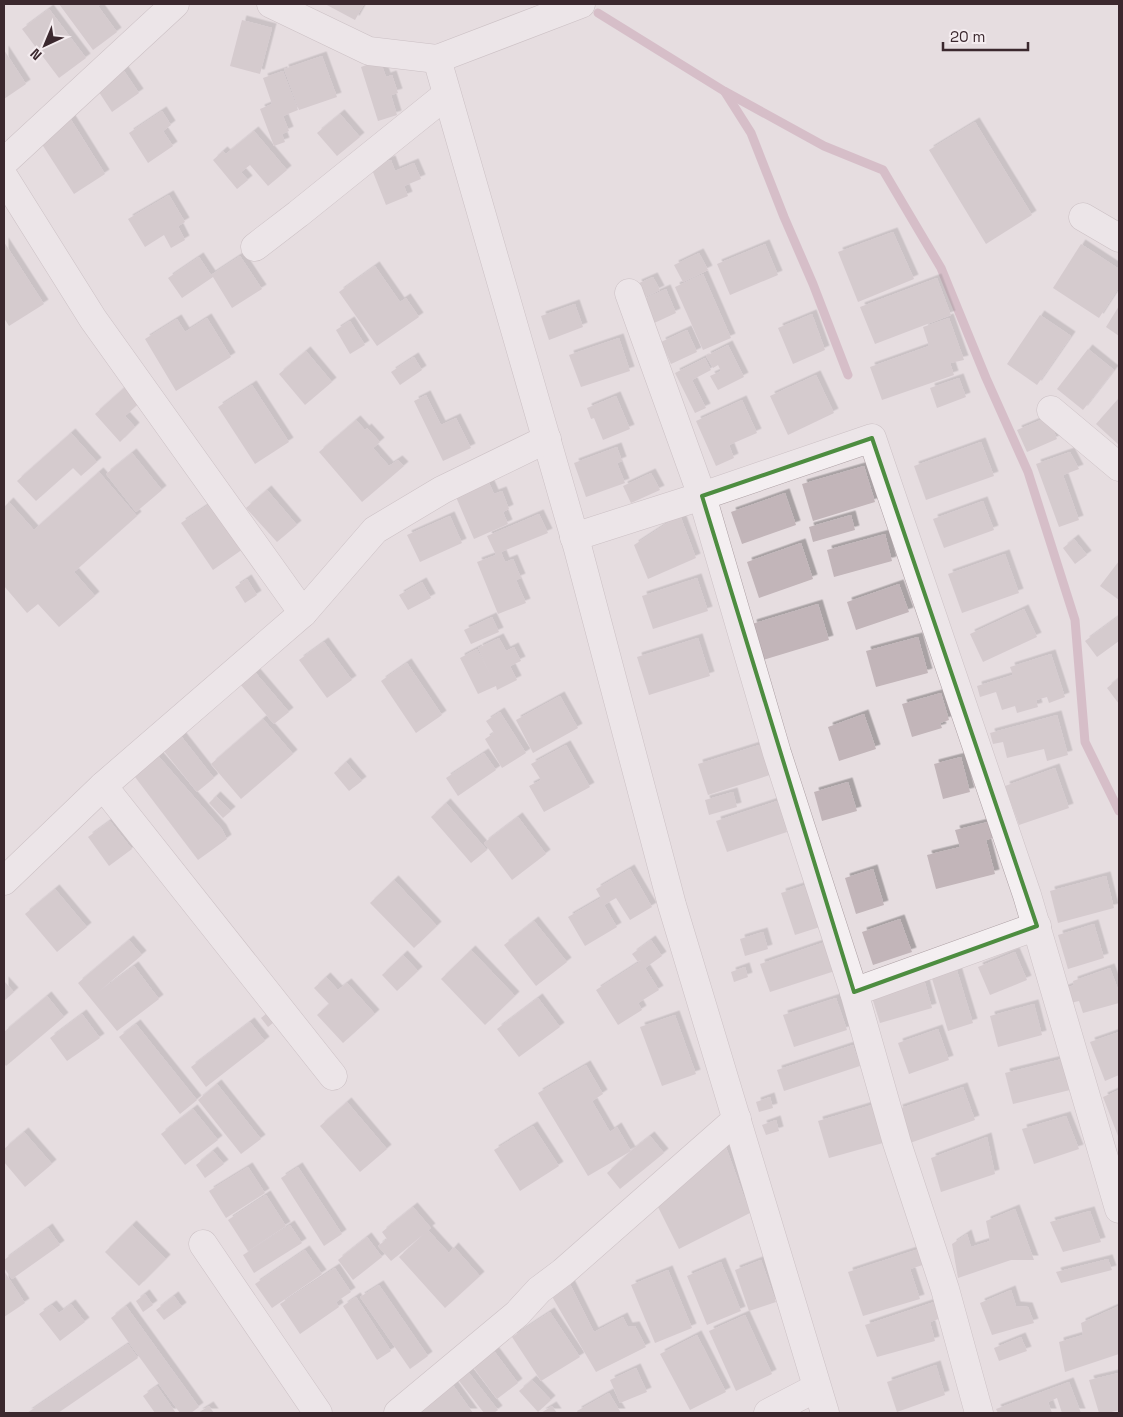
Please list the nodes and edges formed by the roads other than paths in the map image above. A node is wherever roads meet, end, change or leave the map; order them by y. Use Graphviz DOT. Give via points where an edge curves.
graph roads {
  1 [pos="175,4"];
  2 [pos="271,4"];
  3 [pos="581,4"];
  4 [pos="437,59"];
  5 [pos="446,94"];
  6 [pos="4,162"];
  7 [pos="4,177"];
  8 [pos="1083,217"];
  9 [pos="1119,238"];
  10 [pos="255,247"];
  11 [pos="629,293"];
  12 [pos="1051,410"];
  13 [pos="547,439"];
  14 [pos="1119,468"];
  15 [pos="702,496"];
  16 [pos="574,537"];
  17 [pos="303,613"];
  18 [pos="103,786"];
  19 [pos="4,881"];
  20 [pos="1037,926"];
  21 [pos="854,992"];
  22 [pos="333,1076"];
  23 [pos="737,1119"];
  24 [pos="1119,1209"];
  25 [pos="202,1244"];
  26 [pos="816,1388"];
  27 [pos="318,1413"];
  28 [pos="398,1413"];
  29 [pos="768,1413"];
  30 [pos="825,1413"];
  31 [pos="979,1413"];
  1 -- 6 [label="street"];
  2 -- 4 [label="street" via="370,51"];
  3 -- 4 [label="street"];
  4 -- 5 [label="street"];
  5 -- 10 [label="street"];
  5 -- 13 [label="street"];
  7 -- 17 [label="street" via="93,319"];
  8 -- 9 [label="street"];
  11 -- 15 [label="street"];
  12 -- 14 [label="street"];
  13 -- 16 [label="street"];
  13 -- 17 [label="street" via="442,490 374,530"];
  15 -- 16 [label="street"];
  15 -- 20 [label="street" via="872,438"];
  15 -- 21 [label="street" via="778,753"];
  16 -- 23 [label="street" via="672,905"];
  17 -- 18 [label="street"];
  18 -- 19 [label="street"];
  18 -- 22 [label="street"];
  20 -- 21 [label="street"];
  20 -- 24 [label="street"];
  21 -- 31 [label="street" via="897,1143 945,1289"];
  23 -- 26 [label="street"];
  23 -- 28 [label="street" via="539,1290 518,1314"];
  25 -- 27 [label="street"];
  26 -- 29 [label="street"];
  26 -- 30 [label="street"];
}
